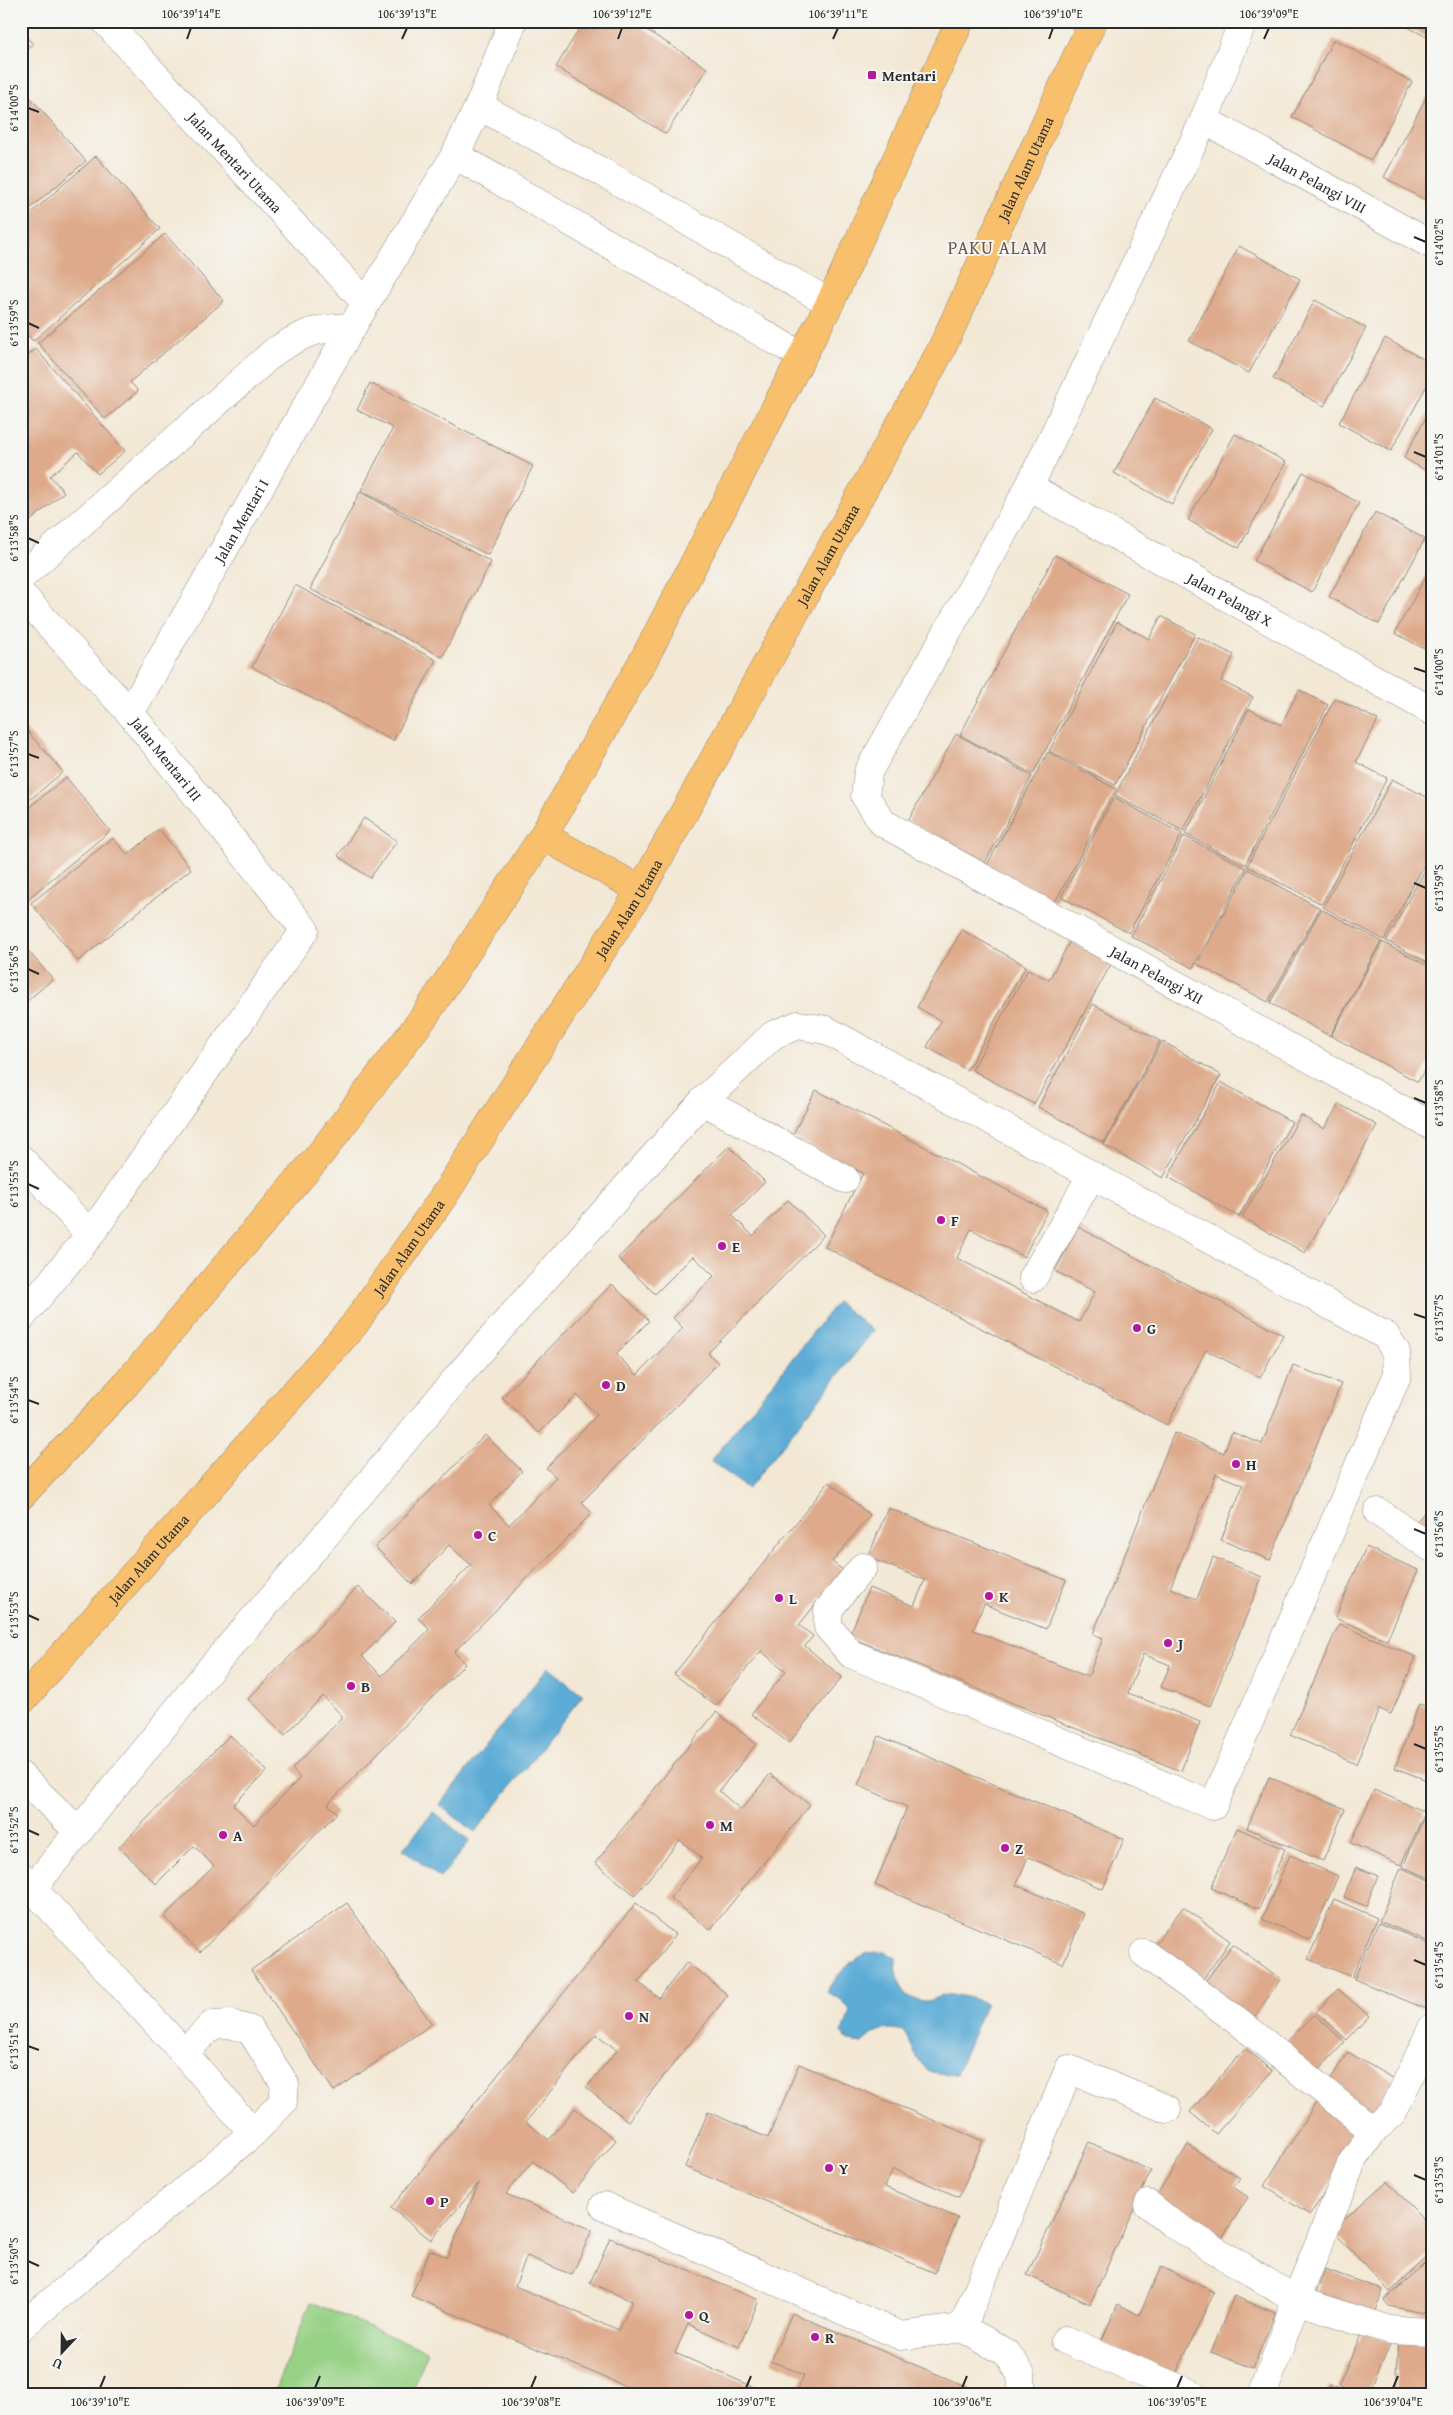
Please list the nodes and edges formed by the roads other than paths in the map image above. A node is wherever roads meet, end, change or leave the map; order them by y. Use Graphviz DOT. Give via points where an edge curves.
graph roads {
  1 [pos="105,21"];
  2 [pos="513,21"];
  3 [pos="960,21"];
  4 [pos="1093,21"];
  5 [pos="1243,21"];
  6 [pos="479,106"];
  7 [pos="1204,120"];
  8 [pos="455,155"];
  9 [pos="1432,245"];
  10 [pos="366,303"];
  11 [pos="830,303"];
  12 [pos="352,327"];
  13 [pos="802,356"];
  14 [pos="1029,487"];
  15 [pos="21,577"];
  16 [pos="21,594"];
  17 [pos="1432,711"];
  18 [pos="130,713"];
  19 [pos="543,836"];
  20 [pos="641,890"];
  21 [pos="703,1101"];
  22 [pos="1432,1126"];
  23 [pos="21,1159"];
  24 [pos="1091,1176"];
  25 [pos="845,1180"];
  26 [pos="90,1235"];
  27 [pos="1033,1278"];
  28 [pos="21,1318"];
  29 [pos="21,1496"];
  30 [pos="1378,1512"];
  31 [pos="1432,1548"];
  32 [pos="863,1567"];
  33 [pos="21,1702"];
  34 [pos="21,1776"];
  35 [pos="79,1832"];
  36 [pos="27,1882"];
  37 [pos="1144,1953"];
  38 [pos="1432,2028"];
  39 [pos="184,2054"];
  40 [pos="1167,2109"];
  41 [pos="1373,2132"];
  42 [pos="253,2133"];
  43 [pos="1148,2204"];
  44 [pos="604,2206"];
  45 [pos="1296,2300"];
  46 [pos="21,2327"];
  47 [pos="962,2328"];
  48 [pos="1432,2332"];
  49 [pos="1065,2340"];
  50 [pos="1022,2394"];
  51 [pos="1192,2394"];
  52 [pos="1262,2394"];
  1 -- 10 [label="street, Jalan Mentari Utama"];
  2 -- 6 [label="street, Jalan Mentari I"];
  3 -- 11 [label="main road"];
  4 -- 20 [label="main road, Jalan Alam Utama" via="940,352"];
  5 -- 7 [label="street"];
  6 -- 8 [label="street, Jalan Mentari I"];
  6 -- 11 [label="street" via="604,173"];
  7 -- 9 [label="street, Jalan Pelangi VIII"];
  7 -- 14 [label="street"];
  8 -- 10 [label="street, Jalan Mentari I"];
  8 -- 13 [label="street"];
  10 -- 12 [label="street, Jalan Mentari I"];
  11 -- 13 [label="main road"];
  12 -- 15 [label="street" via="320,328 275,351"];
  12 -- 18 [label="street, Jalan Mentari I"];
  13 -- 19 [label="main road" via="644,659"];
  14 -- 17 [label="street, Jalan Pelangi X"];
  14 -- 22 [label="street, Jalan Pelangi XII" via="868,772 865,796 883,823"];
  16 -- 18 [label="street, Jalan Mentari III"];
  18 -- 26 [label="street, Jalan Mentari III" via="305,930"];
  19 -- 20 [label="main road"];
  19 -- 29 [label="main road" via="426,1014 321,1154 126,1384"];
  20 -- 33 [label="main road, Jalan Alam Utama" via="442,1197 354,1325"];
  21 -- 24 [label="street" via="772,1035 798,1026 826,1030"];
  21 -- 25 [label="street"];
  21 -- 35 [label="street" via="460,1374 205,1675"];
  23 -- 26 [label="street"];
  24 -- 27 [label="street"];
  24 -- 32 [label="street" via="1386,1336 1396,1352 1397,1376 1214,1806 850,1654 828,1627 828,1610"];
  26 -- 28 [label="street"];
  30 -- 31 [label="street"];
  34 -- 35 [label="street"];
  35 -- 36 [label="street"];
  36 -- 39 [label="street"];
  37 -- 41 [label="street" via="1238,2021"];
  38 -- 41 [label="street" via="1394,2112"];
  39 -- 42 [label="street"];
  39 -- 42 [label="street" via="212,2025 230,2024 250,2030 285,2084 283,2102"];
  40 -- 47 [label="street" via="1069,2069"];
  41 -- 45 [label="street" via="1352,2162"];
  42 -- 46 [label="street"];
  43 -- 45 [label="street" via="1170,2222"];
  44 -- 47 [label="street" via="901,2336"];
  45 -- 48 [label="street" via="1389,2330"];
  45 -- 52 [label="street"];
  47 -- 50 [label="street" via="1006,2353 1021,2374"];
  49 -- 51 [label="street"];
}
